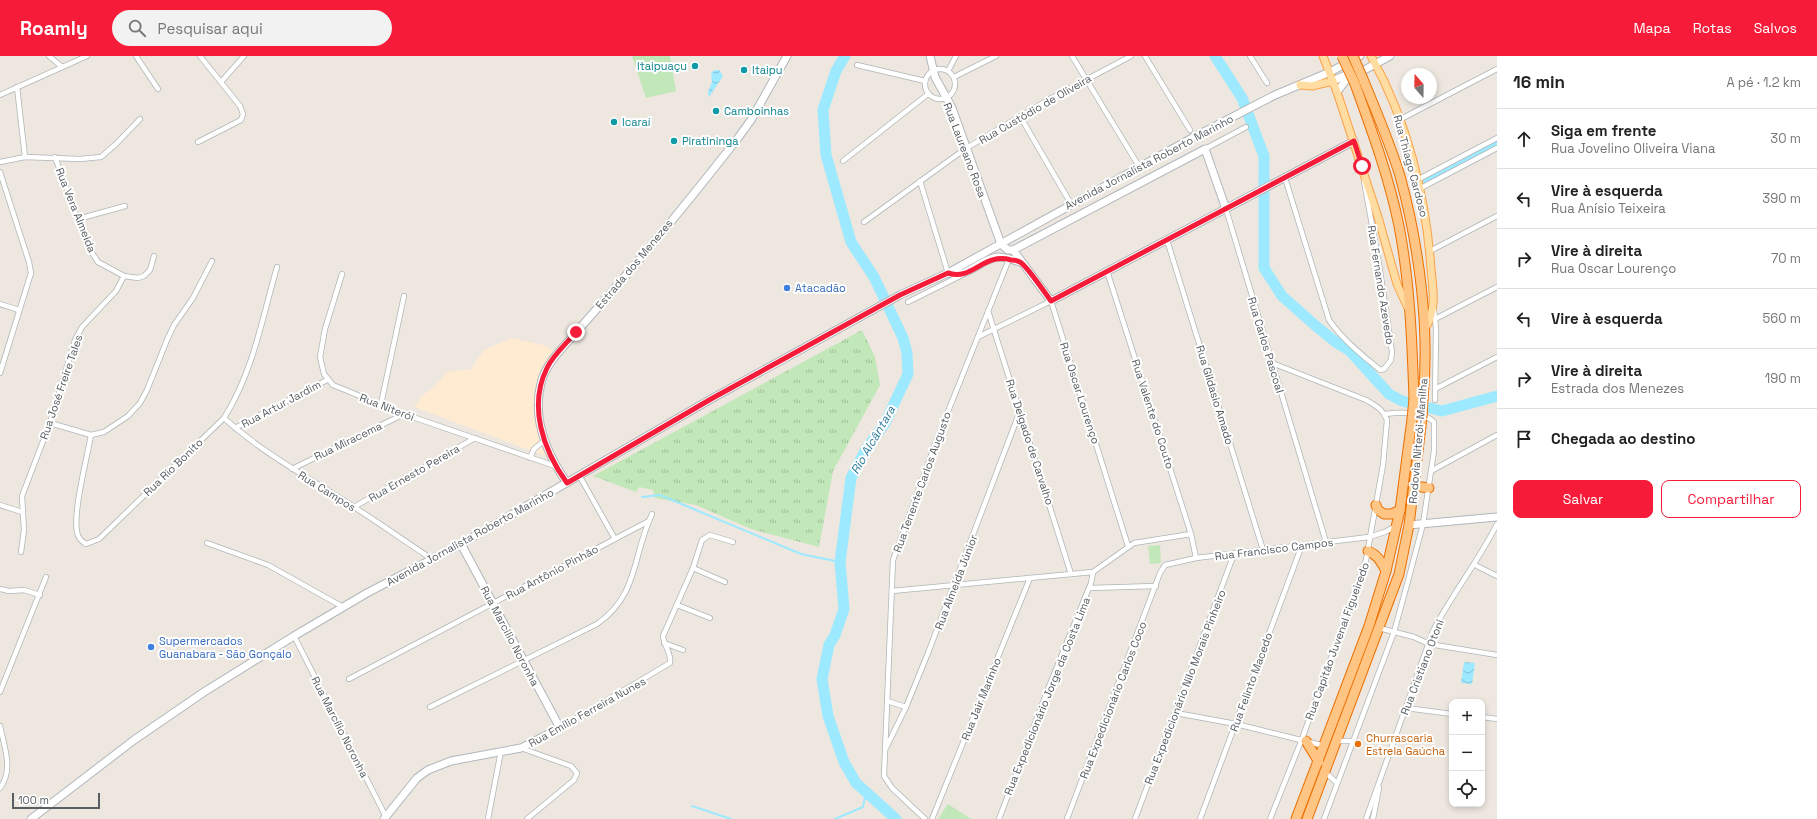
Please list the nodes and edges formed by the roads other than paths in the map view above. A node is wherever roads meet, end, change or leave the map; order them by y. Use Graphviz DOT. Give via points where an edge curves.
graph roads {
  1 [pos="49,56"];
  2 [pos="87,56"];
  3 [pos="136,56"];
  4 [pos="200,56"];
  5 [pos="244,56"];
  6 [pos="787,56"];
  7 [pos="930,56"];
  8 [pos="956,56"];
  9 [pos="996,56"];
  10 [pos="1072,56"];
  11 [pos="1131,56"];
  12 [pos="1145,56"];
  13 [pos="1250,56"];
  14 [pos="1323,56"];
  15 [pos="1342,56"];
  16 [pos="1353,56"];
  17 [pos="1360,56"];
  18 [pos="1390,56"];
  19 [pos="1374,59"];
  20 [pos="857,65"];
  21 [pos="62,67"];
  22 [pos="1497,69"];
  23 [pos="932,70"];
  24 [pos="948,71"];
  25 [pos="1330,72"];
  26 [pos="954,77"];
  27 [pos="1086,80"];
  28 [pos="925,81"];
  29 [pos="1333,81"];
  30 [pos="221,82"];
  31 [pos="1359,82"];
  32 [pos="1267,83"];
  33 [pos="1300,85"];
  34 [pos="17,87"];
  35 [pos="158,89"];
  36 [pos="1338,92"];
  37 [pos="928,94"];
  38 [pos="0,95"];
  39 [pos="946,98"];
  40 [pos="1020,116"];
  41 [pos="140,119"];
  42 [pos="1399,120"];
  43 [pos="1246,127"];
  44 [pos="1190,130"];
  45 [pos="1497,138"];
  46 [pos="1354,141"];
  47 [pos="198,142"];
  48 [pos="1497,148"];
  49 [pos="965,149"];
  50 [pos="1205,149"];
  51 [pos="25,157"];
  52 [pos="55,157"];
  53 [pos="843,161"];
  54 [pos="0,162"];
  55 [pos="1362,166"];
  56 [pos="1140,168"];
  57 [pos="0,172"];
  58 [pos="1285,178"];
  59 [pos="1417,180"];
  60 [pos="920,181"];
  61 [pos="1419,189"];
  62 [pos="1071,204"];
  63 [pos="125,206"];
  64 [pos="1226,209"];
  65 [pos="1078,216"];
  66 [pos="1497,216"];
  67 [pos="78,219"];
  68 [pos="864,222"];
  69 [pos="1167,240"];
  70 [pos="1001,244"];
  71 [pos="1013,250"];
  72 [pos="1430,251"];
  73 [pos="154,256"];
  74 [pos="1009,259"];
  75 [pos="212,261"];
  76 [pos="1020,262"];
  77 [pos="277,267"];
  78 [pos="1108,271"];
  79 [pos="967,272"];
  80 [pos="948,273"];
  81 [pos="342,274"];
  82 [pos="124,276"];
  83 [pos="1497,287"];
  84 [pos="404,296"];
  85 [pos="1051,301"];
  86 [pos="908,302"];
  87 [pos="0,304"];
  88 [pos="1434,306"];
  89 [pos="20,310"];
  90 [pos="988,310"];
  91 [pos="1411,314"];
  92 [pos="1435,319"];
  93 [pos="994,330"];
  94 [pos="1424,330"];
  95 [pos="978,337"];
  96 [pos="1497,357"];
  97 [pos="1272,363"];
  98 [pos="0,373"];
  99 [pos="327,380"];
  100 [pos="1435,389"];
  101 [pos="1418,399"];
  102 [pos="1435,400"];
  103 [pos="381,404"];
  104 [pos="1020,411"];
  105 [pos="404,414"];
  106 [pos="1385,414"];
  107 [pos="224,418"];
  108 [pos="1417,418"];
  109 [pos="50,422"];
  110 [pos="235,428"];
  111 [pos="91,435"];
  112 [pos="1497,435"];
  113 [pos="475,438"];
  114 [pos="544,441"];
  115 [pos="530,458"];
  116 [pos="555,466"];
  117 [pos="292,469"];
  118 [pos="1431,471"];
  119 [pos="579,475"];
  120 [pos="567,483"];
  121 [pos="1414,486"];
  122 [pos="1429,488"];
  123 [pos="0,505"];
  124 [pos="1376,505"];
  125 [pos="354,507"];
  126 [pos="1400,510"];
  127 [pos="22,512"];
  128 [pos="652,514"];
  129 [pos="1497,517"];
  130 [pos="649,521"];
  131 [pos="1423,524"];
  132 [pos="1497,524"];
  133 [pos="1397,525"];
  134 [pos="1409,525"];
  135 [pos="1192,534"];
  136 [pos="1369,537"];
  137 [pos="615,539"];
  138 [pos="733,542"];
  139 [pos="1326,542"];
  140 [pos="207,543"];
  141 [pos="461,544"];
  142 [pos="1302,545"];
  143 [pos="1128,546"];
  144 [pos="1263,550"];
  145 [pos="1368,551"];
  146 [pos="21,552"];
  147 [pos="1234,554"];
  148 [pos="1196,558"];
  149 [pos="432,560"];
  150 [pos="1474,565"];
  151 [pos="693,568"];
  152 [pos="1386,571"];
  153 [pos="1093,572"];
  154 [pos="1071,574"];
  155 [pos="1497,576"];
  156 [pos="46,577"];
  157 [pos="1030,578"];
  158 [pos="1157,580"];
  159 [pos="725,582"];
  160 [pos="956,585"];
  161 [pos="1156,586"];
  162 [pos="1090,588"];
  163 [pos="0,589"];
  164 [pos="892,591"];
  165 [pos="40,594"];
  166 [pos="492,603"];
  167 [pos="677,605"];
  168 [pos="343,607"];
  169 [pos="710,618"];
  170 [pos="1379,628"];
  171 [pos="1394,632"];
  172 [pos="294,636"];
  173 [pos="664,643"];
  174 [pos="1429,644"];
  175 [pos="683,650"];
  176 [pos="1497,655"];
  177 [pos="523,660"];
  178 [pos="349,679"];
  179 [pos="0,692"];
  180 [pos="886,701"];
  181 [pos="430,707"];
  182 [pos="906,707"];
  183 [pos="1406,708"];
  184 [pos="1176,713"];
  185 [pos="1449,714"];
  186 [pos="1485,717"];
  187 [pos="1497,719"];
  188 [pos="1236,724"];
  189 [pos="0,726"];
  190 [pos="560,728"];
  191 [pos="1304,740"];
  192 [pos="1336,741"];
  193 [pos="1354,741"];
  194 [pos="1325,746"];
  195 [pos="521,748"];
  196 [pos="885,749"];
  197 [pos="501,751"];
  198 [pos="1319,762"];
  199 [pos="1383,769"];
  200 [pos="1325,772"];
  201 [pos="1337,783"];
  202 [pos="0,788"];
  203 [pos="385,818"];
  204 [pos="31,819"];
  205 [pos="488,819"];
  206 [pos="527,819"];
  207 [pos="925,819"];
  208 [pos="932,819"];
  209 [pos="999,819"];
  210 [pos="1067,819"];
  211 [pos="1135,819"];
  212 [pos="1200,819"];
  213 [pos="1270,819"];
  214 [pos="1296,819"];
  215 [pos="1307,819"];
  216 [pos="1324,819"];
  217 [pos="1366,819"];
  218 [pos="1373,819"];
  1 -- 21 [label="street"];
  2 -- 21 [label="street"];
  3 -- 35 [label="street"];
  4 -- 30 [label="street"];
  5 -- 30 [label="street"];
  6 -- 114 [label="main road, Estrada dos Menezes" via="738,138 628,273 547,366 541,381 538,404"];
  7 -- 23 [label="main road, Rua Laureano Rosa"];
  8 -- 24 [label="street"];
  9 -- 26 [label="street"];
  10 -- 27 [label="street"];
  11 -- 27 [label="street, Rua Custódio de Oliveira"];
  12 -- 44 [label="street"];
  13 -- 32 [label="street"];
  14 -- 25 [label="main road"];
  15 -- 31 [label="highway, Rodovia Niterói-Manilha, bridge"];
  16 -- 31 [label="highway, Rodovia Niterói-Manilha, bridge"];
  17 -- 25 [label="main road, Avenida Jornalista Roberto Marinho"];
  18 -- 19 [label="main road"];
  19 -- 29 [label="main road"];
  19 -- 36 [label="main road" via="1346,80"];
  19 -- 42 [label="main road, Rua Thiago Cardoso"];
  20 -- 28 [label="street"];
  21 -- 34 [label="street"];
  22 -- 42 [label="street"];
  23 -- 24 [label="street"];
  23 -- 28 [label="street"];
  23 -- 39 [label="main road, Rua Laureano Rosa"];
  24 -- 26 [label="street"];
  25 -- 29 [label="main road"];
  25 -- 33 [label="main road, Avenida Jornalista Roberto Marinho"];
  26 -- 39 [label="street" via="955,88"];
  27 -- 40 [label="street, Rua Custódio de Oliveira"];
  27 -- 56 [label="street"];
  28 -- 37 [label="street" via="924,87"];
  29 -- 33 [label="main road" via="1312,86"];
  29 -- 36 [label="main road"];
  30 -- 47 [label="street" via="240,106 242,120"];
  31 -- 91 [label="highway, Rodovia Niterói-Manilha" via="1399,227"];
  31 -- 94 [label="highway, Rodovia Niterói-Manilha" via="1400,176 1416,256"];
  33 -- 56 [label="main road, Avenida Jornalista Roberto Marinho" via="1237,115"];
  34 -- 38 [label="street"];
  34 -- 51 [label="street"];
  36 -- 46 [label="main road"];
  37 -- 39 [label="street" via="939,100"];
  37 -- 53 [label="street"];
  39 -- 49 [label="main road, Rua Laureano Rosa" via="952,108"];
  40 -- 49 [label="street, Rua Custódio de Oliveira"];
  40 -- 62 [label="street"];
  41 -- 52 [label="street" via="101,157"];
  42 -- 59 [label="main road, Rua Thiago Cardoso"];
  43 -- 50 [label="street, Avenida Jornalista Roberto Marinho"];
  45 -- 59 [label="street"];
  46 -- 55 [label="main road"];
  46 -- 58 [label="main road"];
  48 -- 61 [label="street"];
  49 -- 60 [label="street, Rua Custódio de Oliveira"];
  49 -- 70 [label="main road, Rua Laureano Rosa"];
  50 -- 64 [label="main road, Rua Carlos Pascoal"];
  50 -- 65 [label="main road, Avenida Jornalista Roberto Marinho"];
  51 -- 52 [label="street"];
  51 -- 54 [label="street"];
  52 -- 67 [label="street, Rua Vera Almeida"];
  55 -- 58 [label="street, Rua Fernando Azevedo" via="1392,352 1391,360 1380,370 1334,328 1329,320"];
  55 -- 91 [label="main road" via="1397,284"];
  56 -- 62 [label="main road, Avenida Jornalista Roberto Marinho"];
  57 -- 89 [label="street" via="30,267"];
  58 -- 64 [label="main road"];
  59 -- 61 [label="main road, Rua Thiago Cardoso"];
  60 -- 68 [label="street, Rua Custódio de Oliveira"];
  60 -- 80 [label="street"];
  61 -- 72 [label="main road, Rua Thiago Cardoso"];
  62 -- 65 [label="main road"];
  62 -- 70 [label="main road, Avenida Jornalista Roberto Marinho"];
  63 -- 67 [label="street"];
  64 -- 69 [label="main road"];
  64 -- 97 [label="street, Rua Carlos Pascoal"];
  65 -- 71 [label="main road, Avenida Jornalista Roberto Marinho"];
  66 -- 72 [label="street"];
  67 -- 82 [label="street, Rua Vera Almeida" via="87,245 98,262"];
  69 -- 78 [label="main road"];
  69 -- 144 [label="street, Rua Gildasio Amado"];
  70 -- 71 [label="main road" via="1008,250"];
  70 -- 80 [label="main road, Avenida Jornalista Roberto Marinho"];
  71 -- 76 [label="main road, Rua Oscar Lourenço"];
  72 -- 88 [label="main road, Rua Thiago Cardoso"];
  73 -- 82 [label="street, Rua Vera Almeida" via="150,270 144,276"];
  74 -- 76 [label="main road, Avenida Jornalista Roberto Marinho"];
  74 -- 79 [label="main road, Avenida Jornalista Roberto Marinho" via="993,259"];
  74 -- 90 [label="street, Rua Tenente Carlos Augusto"];
  75 -- 111 [label="street" via="193,298 174,325 148,390 140,403 115,427"];
  76 -- 85 [label="main road, Rua Oscar Lourenço"];
  77 -- 107 [label="street, Rua Rio Bonito" via="254,356 237,398"];
  78 -- 85 [label="main road"];
  78 -- 135 [label="street, Rua Valente do Couto"];
  79 -- 80 [label="main road, Avenida Jornalista Roberto Marinho" via="956,275"];
  79 -- 86 [label="street, Avenida Jornalista Roberto Marinho"];
  80 -- 119 [label="main road, Avenida Jornalista Roberto Marinho" via="900,295"];
  81 -- 99 [label="street" via="320,349 321,366"];
  82 -- 109 [label="street, Rua José Freire Tales" via="116,291 82,327 75,340"];
  83 -- 92 [label="street"];
  84 -- 103 [label="street"];
  85 -- 93 [label="street"];
  85 -- 143 [label="street, Rua Oscar Lourenço"];
  87 -- 89 [label="street"];
  88 -- 92 [label="street, Rua Thiago Cardoso"];
  88 -- 94 [label="main road, Rua Thiago Cardoso"];
  89 -- 98 [label="street"];
  90 -- 93 [label="street, Rua Delgado de Carvalho"];
  90 -- 95 [label="street, Rua Tenente Carlos Augusto"];
  91 -- 101 [label="highway, Rodovia Niterói-Manilha"];
  92 -- 100 [label="street, Rua Thiago Cardoso"];
  93 -- 95 [label="street"];
  93 -- 104 [label="street, Rua Delgado de Carvalho"];
  94 -- 101 [label="highway, Rodovia Niterói-Manilha"];
  95 -- 164 [label="street, Rua Tenente Carlos Augusto" via="902,533 893,560"];
  96 -- 100 [label="street"];
  97 -- 106 [label="street" via="1366,400"];
  97 -- 139 [label="street, Rua Carlos Pascoal"];
  99 -- 103 [label="street, Rua Niterói" via="332,385"];
  99 -- 110 [label="street, Rua Artur Jardim"];
  100 -- 102 [label="street"];
  101 -- 108 [label="highway, Rodovia Niterói-Manilha, bridge"];
  103 -- 105 [label="street, Rua Niterói"];
  104 -- 154 [label="street, Rua Delgado de Carvalho"];
  104 -- 160 [label="street, Rua Almeida Júnior"];
  105 -- 113 [label="street, Rua Niterói"];
  105 -- 117 [label="street, Rua Miracema"];
  106 -- 118 [label="street" via="1426,416 1434,422"];
  106 -- 124 [label="street, Rua Capitão Juvenal Figueiredo" via="1386,437"];
  107 -- 110 [label="street, Rua Campos"];
  107 -- 111 [label="street, Rua Rio Bonito" via="99,540 86,544 78,538 76,531 77,511"];
  108 -- 121 [label="highway, Rodovia Niterói-Manilha"];
  108 -- 126 [label="highway, Rodovia Niterói-Manilha"];
  109 -- 111 [label="street"];
  109 -- 127 [label="street, Rua José Freire Tales" via="22,496"];
  110 -- 117 [label="street, Rua Campos"];
  112 -- 118 [label="street"];
  113 -- 115 [label="street, Rua Niterói"];
  113 -- 125 [label="street, Rua Ernesto Pereira"];
  114 -- 115 [label="street" via="534,449"];
  114 -- 116 [label="main road, Estrada dos Menezes"];
  115 -- 116 [label="street, Rua Niterói"];
  116 -- 120 [label="main road, Estrada dos Menezes"];
  117 -- 125 [label="street, Rua Campos"];
  118 -- 122 [label="street"];
  119 -- 120 [label="main road, Avenida Jornalista Roberto Marinho"];
  119 -- 137 [label="street"];
  120 -- 141 [label="main road, Avenida Jornalista Roberto Marinho"];
  121 -- 122 [label="highway"];
  121 -- 134 [label="highway, Rodovia Niterói-Manilha"];
  122 -- 131 [label="street"];
  123 -- 127 [label="street"];
  124 -- 126 [label="highway" via="1384,514"];
  124 -- 136 [label="street, Rua Capitão Juvenal Figueiredo"];
  125 -- 149 [label="street, Rua Campos"];
  126 -- 133 [label="highway, Rodovia Niterói-Manilha"];
  127 -- 146 [label="street, Rua José Freire Tales" via="24,530"];
  128 -- 130 [label="street"];
  129 -- 131 [label="main road"];
  130 -- 137 [label="street, Rua Antônio Pinhão"];
  130 -- 177 [label="street" via="628,590 610,615 597,624"];
  131 -- 134 [label="main road"];
  131 -- 171 [label="street"];
  132 -- 150 [label="street, Rua Cristiano Otoni"];
  133 -- 136 [label="street, Rua Francisco Campos"];
  133 -- 152 [label="highway, Rodovia Niterói-Manilha"];
  134 -- 170 [label="highway, Rodovia Niterói-Manilha" via="1399,574"];
  135 -- 143 [label="street" via="1142,541"];
  135 -- 148 [label="street, Rua Valente do Couto"];
  136 -- 139 [label="street, Rua Francisco Campos"];
  136 -- 145 [label="street, Rua Capitão Juvenal Figueiredo"];
  137 -- 166 [label="street, Rua Antônio Pinhão"];
  138 -- 151 [label="street, Rua Emílio Ferreira Nunes" via="706,536 702,540"];
  139 -- 142 [label="street, Rua Francisco Campos"];
  140 -- 168 [label="street" via="268,565"];
  141 -- 149 [label="main road, Avenida Jornalista Roberto Marinho"];
  141 -- 166 [label="main road, Rua Marcilio Noronha"];
  142 -- 144 [label="street, Rua Francisco Campos"];
  142 -- 188 [label="street, Rua Felinto Macedo"];
  143 -- 153 [label="street"];
  144 -- 147 [label="street, Rua Francisco Campos"];
  145 -- 152 [label="highway" via="1381,560"];
  145 -- 191 [label="street, Rua Capitão Juvenal Figueiredo"];
  147 -- 148 [label="street, Rua Francisco Campos"];
  147 -- 184 [label="street, Rua Expedicionário Nilo Morais Pinheiro"];
  148 -- 158 [label="street, Rua Francisco Campos" via="1169,563 1163,568"];
  149 -- 168 [label="main road, Avenida Jornalista Roberto Marinho"];
  150 -- 155 [label="street"];
  150 -- 174 [label="street, Rua Cristiano Otoni" via="1440,616"];
  151 -- 159 [label="street"];
  151 -- 167 [label="street, Rua Emílio Ferreira Nunes"];
  152 -- 194 [label="highway, Rodovia Niterói-Manilha" via="1369,626"];
  153 -- 154 [label="street"];
  153 -- 162 [label="street, Rua Expedicionário Jorge da Costa Lima"];
  154 -- 157 [label="street"];
  156 -- 165 [label="street"];
  157 -- 160 [label="street"];
  157 -- 208 [label="street, Rua Jair Marinho"];
  158 -- 161 [label="street, Rua Expedicionário Carlos Coco"];
  160 -- 164 [label="street"];
  160 -- 182 [label="street, Rua Almeida Júnior"];
  161 -- 162 [label="street"];
  161 -- 210 [label="street, Rua Expedicionário Carlos Coco"];
  162 -- 209 [label="street, Rua Expedicionário Jorge da Costa Lima" via="1048,689"];
  163 -- 165 [label="street"];
  164 -- 180 [label="street, Rua Tenente Carlos Augusto"];
  165 -- 179 [label="street"];
  166 -- 177 [label="main road, Rua Marcilio Noronha"];
  166 -- 178 [label="street, Rua Antônio Pinhão"];
  167 -- 169 [label="street"];
  167 -- 173 [label="street, Rua Emílio Ferreira Nunes" via="663,636"];
  168 -- 172 [label="main road, Avenida Jornalista Roberto Marinho"];
  170 -- 171 [label="street"];
  170 -- 192 [label="highway, Rodovia Niterói-Manilha"];
  171 -- 174 [label="street"];
  171 -- 193 [label="street"];
  172 -- 203 [label="street, Rua Marcílio Noronha"];
  172 -- 204 [label="main road, Avenida Jornalista Roberto Marinho" via="152,728"];
  173 -- 175 [label="street"];
  173 -- 190 [label="street, Rua Emílio Ferreira Nunes" via="670,660 667,666"];
  174 -- 176 [label="street"];
  174 -- 183 [label="street, Rua Cristiano Otoni"];
  177 -- 181 [label="street"];
  177 -- 190 [label="main road, Rua Marcilio Noronha"];
  180 -- 182 [label="street"];
  180 -- 196 [label="street, Rua Tenente Carlos Augusto"];
  182 -- 196 [label="street, Rua Almeida Júnior"];
  183 -- 185 [label="street"];
  183 -- 199 [label="street, Rua Cristiano Otoni"];
  184 -- 188 [label="street"];
  184 -- 211 [label="street, Rua Expedicionário Nilo Morais Pinheiro"];
  186 -- 187 [label="street"];
  188 -- 191 [label="street"];
  188 -- 212 [label="street, Rua Felinto Macedo"];
  189 -- 202 [label="street" via="7,759 7,774"];
  190 -- 195 [label="main road, Rua Emílio Ferreira Nunes"];
  191 -- 194 [label="street"];
  191 -- 198 [label="highway"];
  191 -- 213 [label="street, Rua Capitão Juvenal Figueiredo"];
  192 -- 193 [label="street"];
  192 -- 200 [label="highway, Rodovia Niterói-Manilha"];
  193 -- 201 [label="street"];
  194 -- 198 [label="highway, Rodovia Niterói-Manilha"];
  195 -- 197 [label="main road, Rua Emílio Ferreira Nunes"];
  195 -- 206 [label="street" via="571,766 577,773 574,780"];
  196 -- 207 [label="street, Rua Tenente Carlos Augusto" via="885,780"];
  197 -- 203 [label="main road, Rua Emílio Ferreira Nunes" via="450,761 428,770 417,778"];
  197 -- 205 [label="street"];
  198 -- 214 [label="highway, Rodovia Niterói-Manilha"];
  199 -- 217 [label="street, Rua Cristiano Otoni"];
  199 -- 218 [label="street"];
  200 -- 201 [label="street"];
  200 -- 215 [label="highway, Rodovia Niterói-Manilha"];
  201 -- 216 [label="street"];
}
